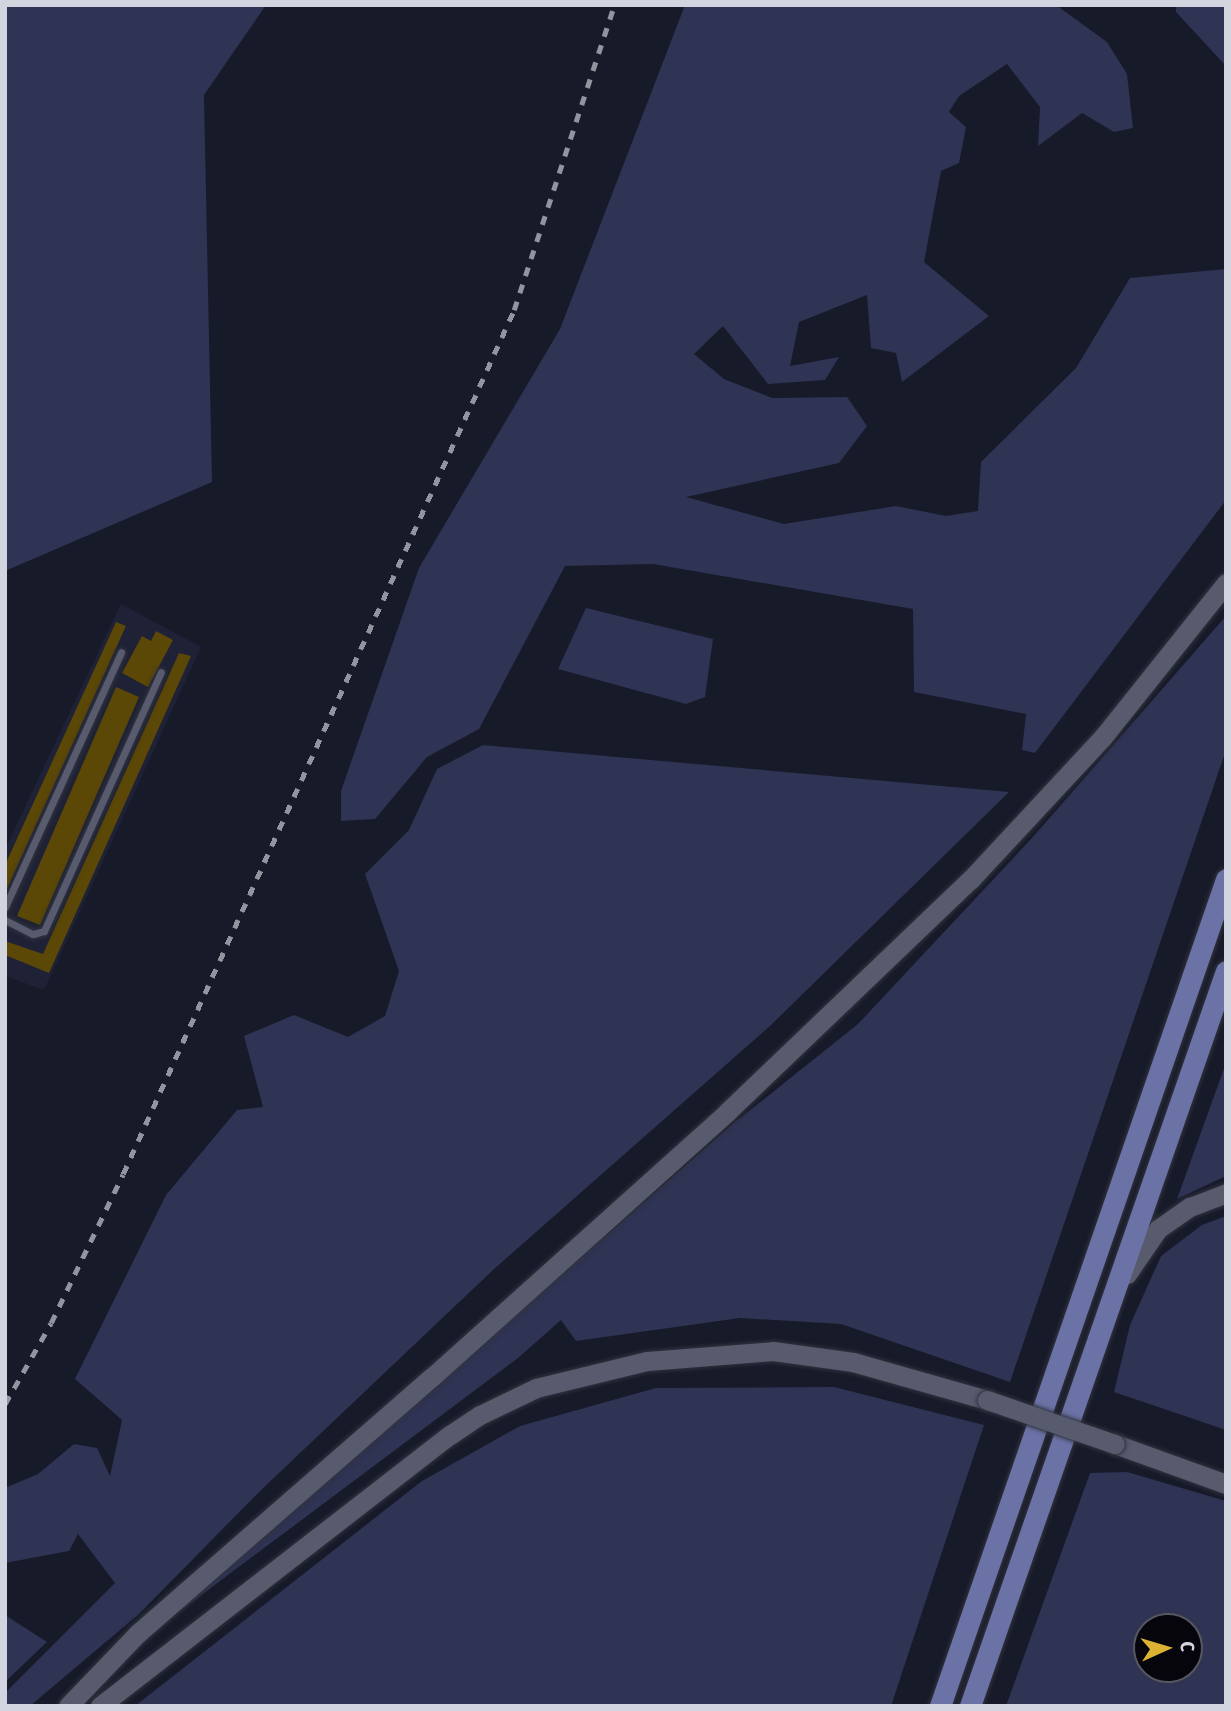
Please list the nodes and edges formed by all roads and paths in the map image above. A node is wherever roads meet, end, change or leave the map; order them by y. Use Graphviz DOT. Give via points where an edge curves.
graph roads {
  1 [pos="1226,583"];
  2 [pos="121,652"];
  3 [pos="161,672"];
  4 [pos="1226,879"];
  5 [pos="5,907"];
  6 [pos="5,920"];
  7 [pos="1226,971"];
  8 [pos="1226,1193"];
  9 [pos="1108,1313"];
  10 [pos="1226,1484"];
  11 [pos="68,1706"];
  12 [pos="100,1706"];
  13 [pos="940,1706"];
  14 [pos="970,1706"];
  1 -- 11 [label="main road" via="1102,737 971,880 728,1111 137,1634"];
  2 -- 5 [label="lane"];
  3 -- 6 [label="lane" via="44,931 33,934"];
  4 -- 13 [label="main road"];
  7 -- 9 [label="main road"];
  8 -- 9 [label="main road" via="1190,1207 1148,1238"];
  9 -- 14 [label="main road"];
  10 -- 12 [label="main road, bridge" via="988,1400 853,1362 774,1351 647,1361 536,1388 480,1415"];
}
